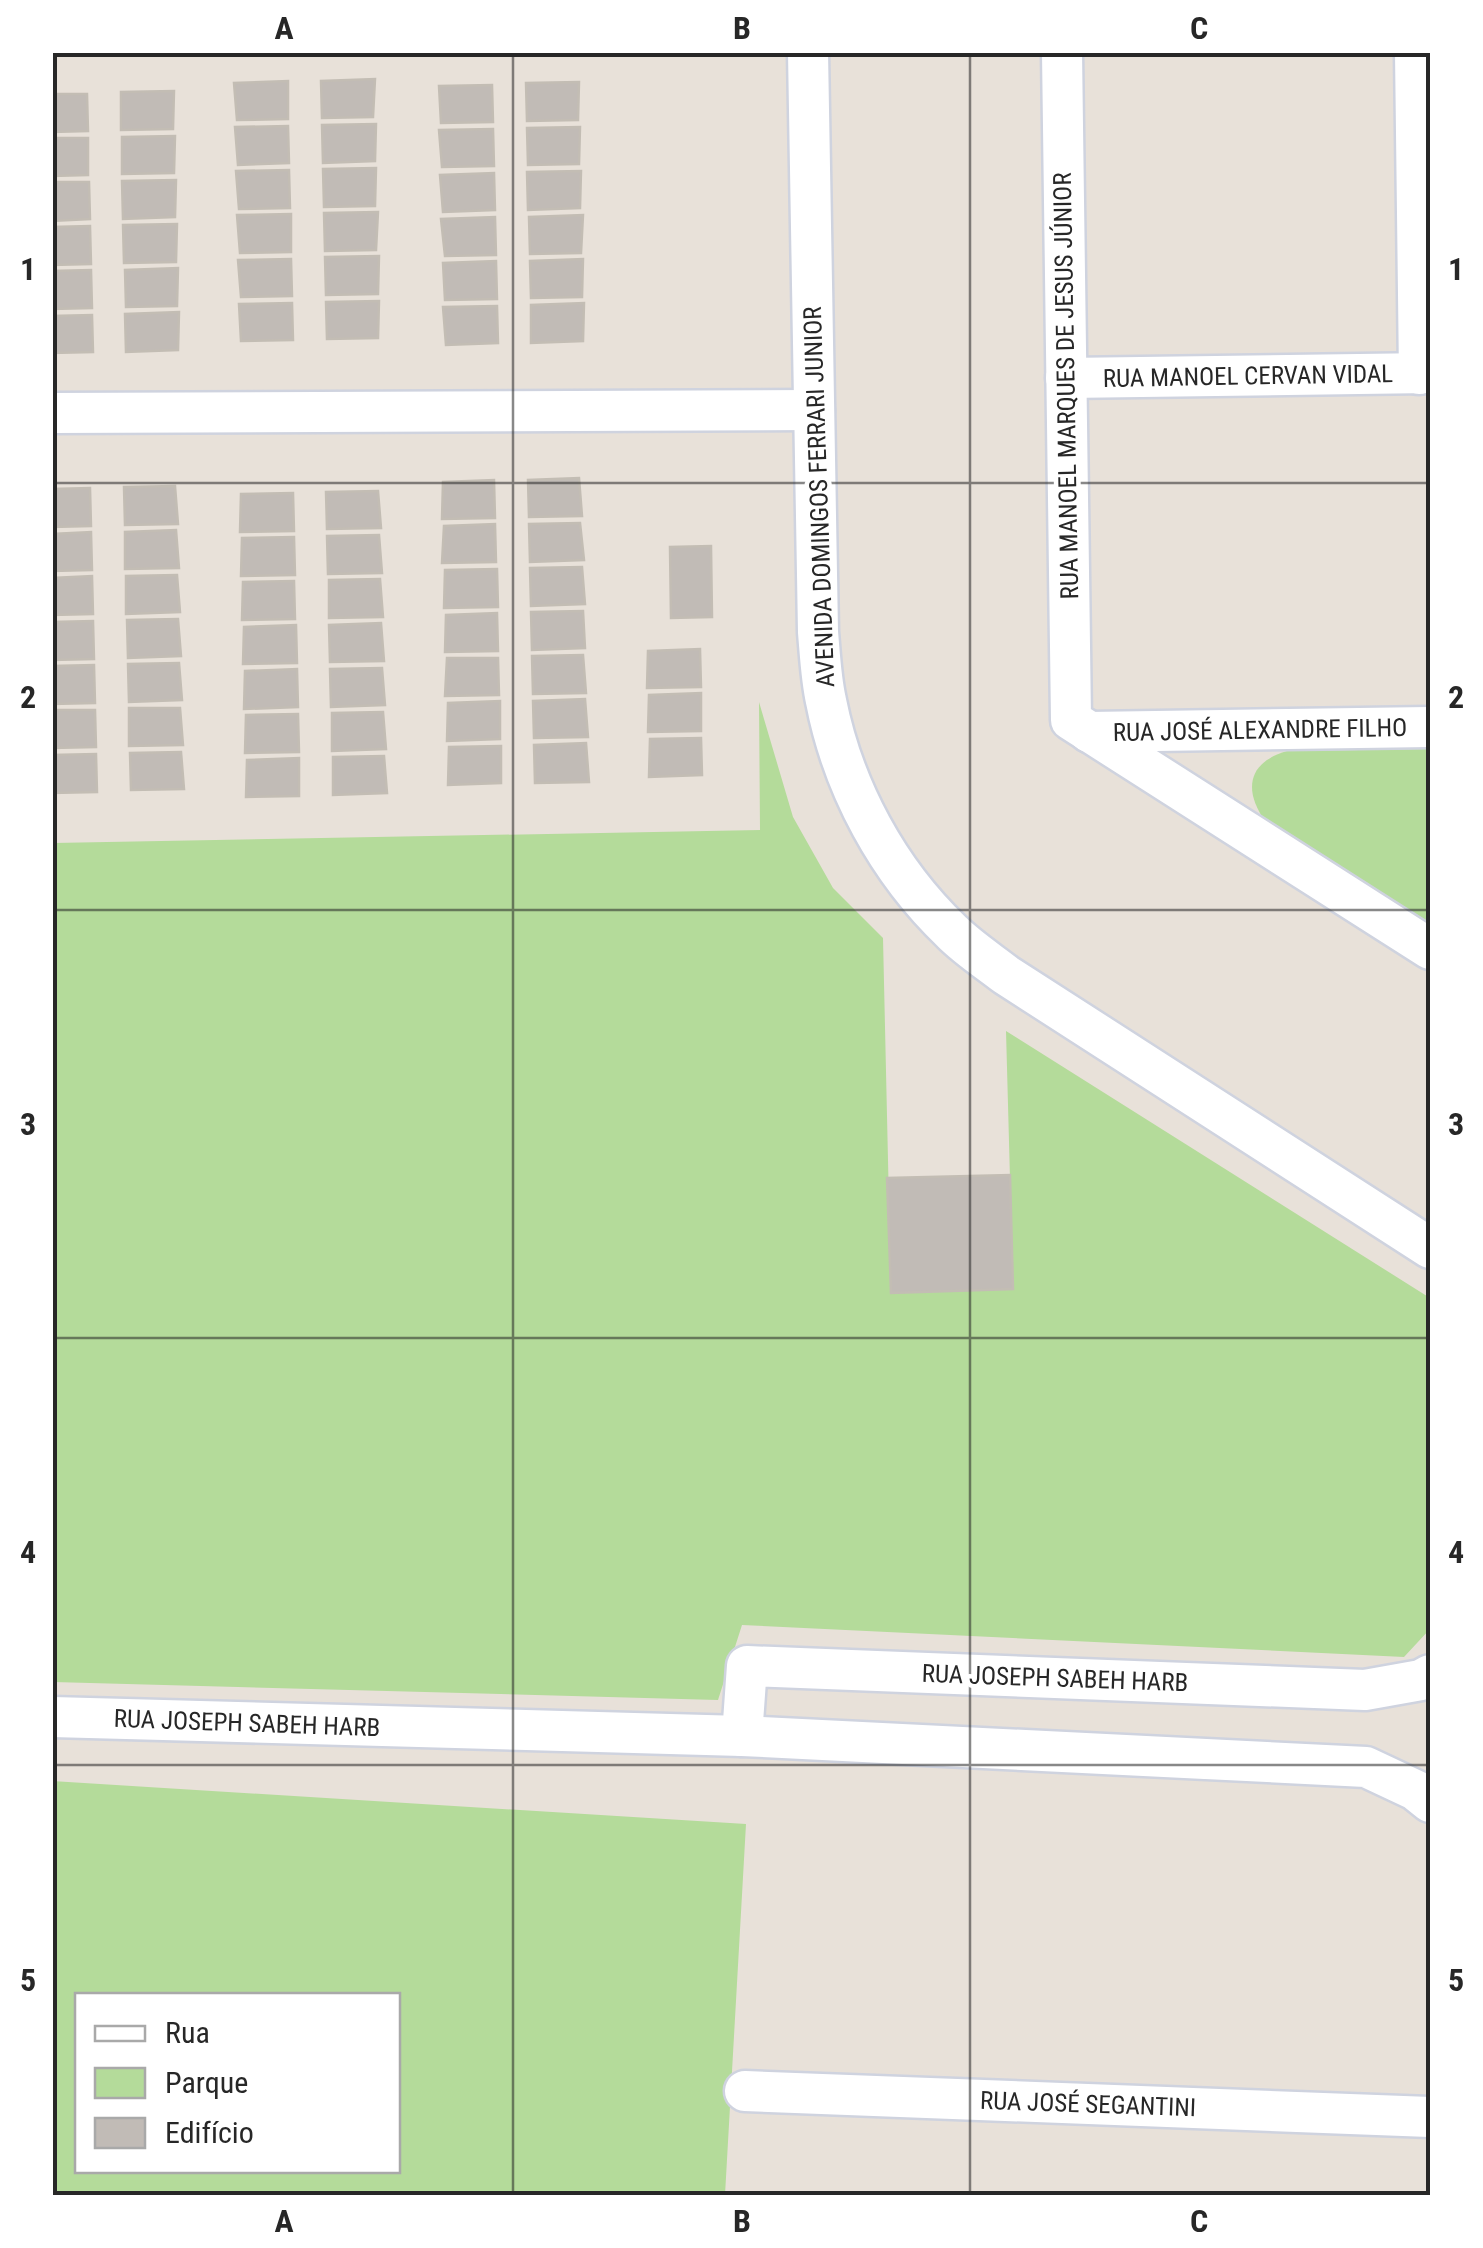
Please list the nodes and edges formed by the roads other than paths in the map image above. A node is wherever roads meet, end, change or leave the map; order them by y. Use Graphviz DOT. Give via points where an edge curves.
graph roads {
  1 [pos="808,52"];
  2 [pos="1062,52"];
  3 [pos="1416,52"];
  4 [pos="1425,374"];
  5 [pos="1066,378"];
  6 [pos="814,410"];
  7 [pos="52,413"];
  8 [pos="1080,726"];
  9 [pos="1430,727"];
  10 [pos="1430,949"];
  11 [pos="1430,1248"];
  12 [pos="1430,1674"];
  13 [pos="52,1717"];
  14 [pos="742,1736"];
  15 [pos="1430,1802"];
  16 [pos="745,2091"];
  17 [pos="1430,2118"];
  1 -- 6 [label="street, AVENIDA DOMINGOS FERRARI JUNIOR"];
  2 -- 5 [label="street, RUA MANOEL MARQUES DE JESUS JÚNIOR"];
  3 -- 4 [label="street"];
  4 -- 5 [label="street, RUA MANOEL CERVAN VIDAL"];
  5 -- 8 [label="street, RUA MANOEL MARQUES DE JESUS JÚNIOR"];
  6 -- 7 [label="street"];
  6 -- 11 [label="street, AVENIDA DOMINGOS FERRARI JUNIOR" via="825,700 842,765 907,883 953,933 1006,975"];
  8 -- 9 [label="street, RUA JOSÉ ALEXANDRE FILHO"];
  8 -- 10 [label="street"];
  12 -- 14 [label="street, RUA JOSEPH SABEH HARB" via="1365,1690 747,1666"];
  13 -- 14 [label="street, RUA JOSEPH SABEH HARB"];
  14 -- 15 [label="street, RUA JOSEPH SABEH HARB" via="1366,1767"];
  16 -- 17 [label="street, RUA JOSÉ SEGANTINI"];
}
